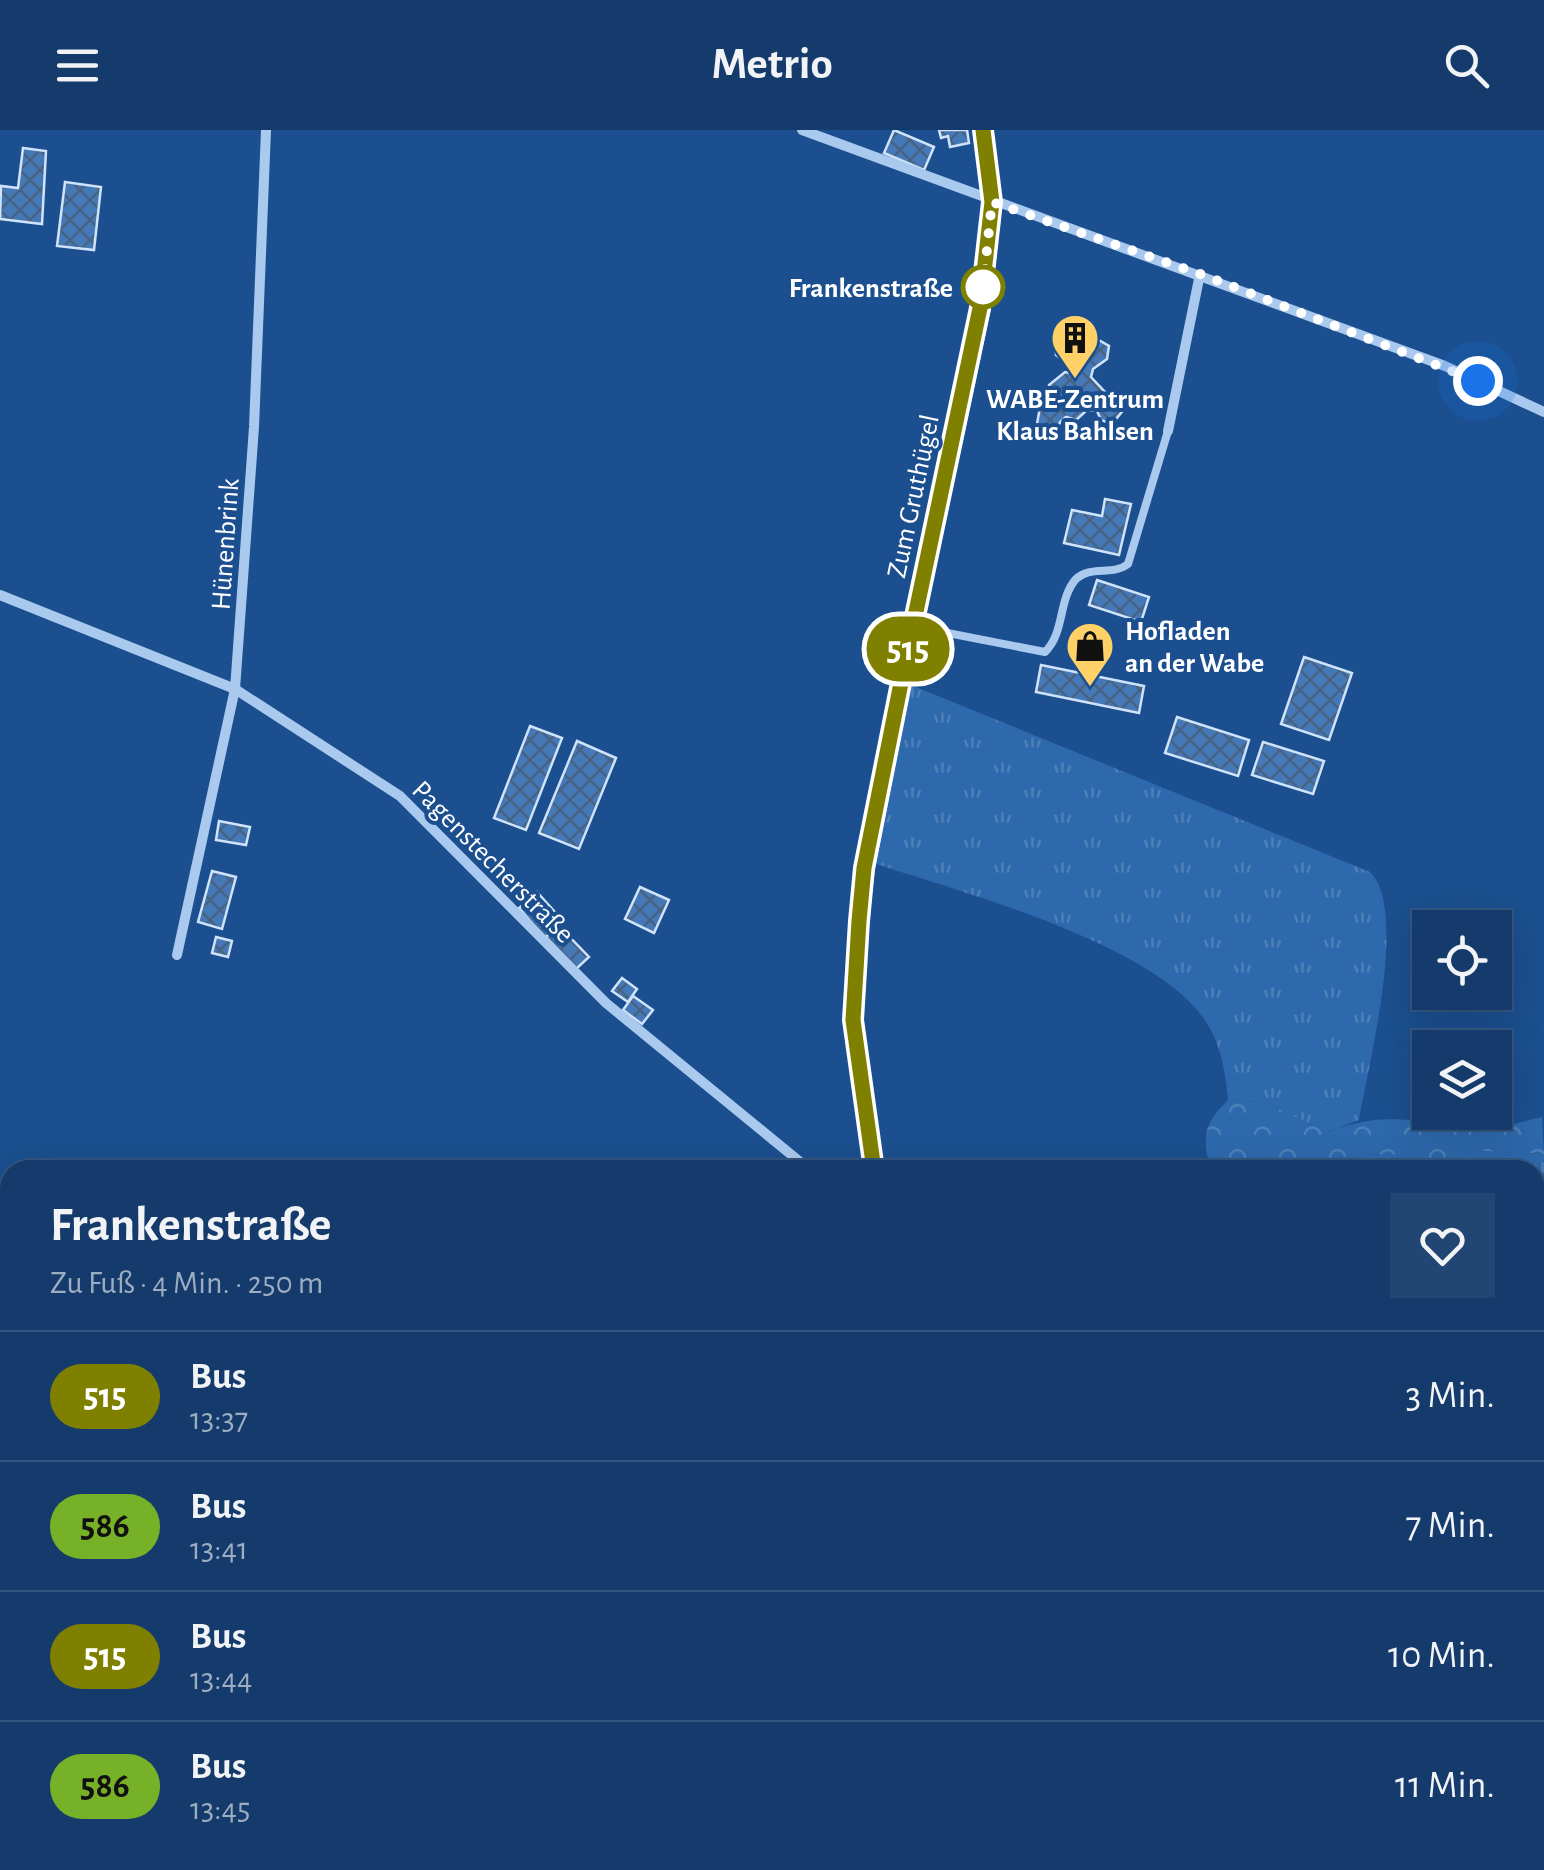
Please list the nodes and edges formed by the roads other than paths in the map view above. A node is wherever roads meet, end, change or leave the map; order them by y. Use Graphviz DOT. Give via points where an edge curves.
graph roads {
  1 [pos="266,130"];
  2 [pos="802,130"];
  3 [pos="983,130"];
  4 [pos="992,202"];
  5 [pos="1200,274"];
  6 [pos="1544,412"];
  7 [pos="1168,431"];
  8 [pos="0,595"];
  9 [pos="913,626"];
  10 [pos="234,689"];
  11 [pos="178,955"];
  12 [pos="798,1160"];
  13 [pos="872,1160"];
  1 -- 10 [label="street, Hünenbrink"];
  2 -- 4 [label="street"];
  3 -- 4 [label="street, Zum Gruthügel"];
  4 -- 5 [label="street"];
  4 -- 9 [label="street, Zum Gruthügel" via="980,308"];
  5 -- 6 [label="street" via="1445,366"];
  5 -- 7 [label="street"];
  7 -- 9 [label="lane" via="1128,564 1076,579 1045,652"];
  8 -- 10 [label="street, Pagenstecherstraße"];
  9 -- 13 [label="street, Zum Gruthügel" via="864,868 854,975 857,1068"];
  10 -- 11 [label="street, Hünenbrink"];
  10 -- 12 [label="street, Pagenstecherstraße" via="400,796 606,1003"];
}
